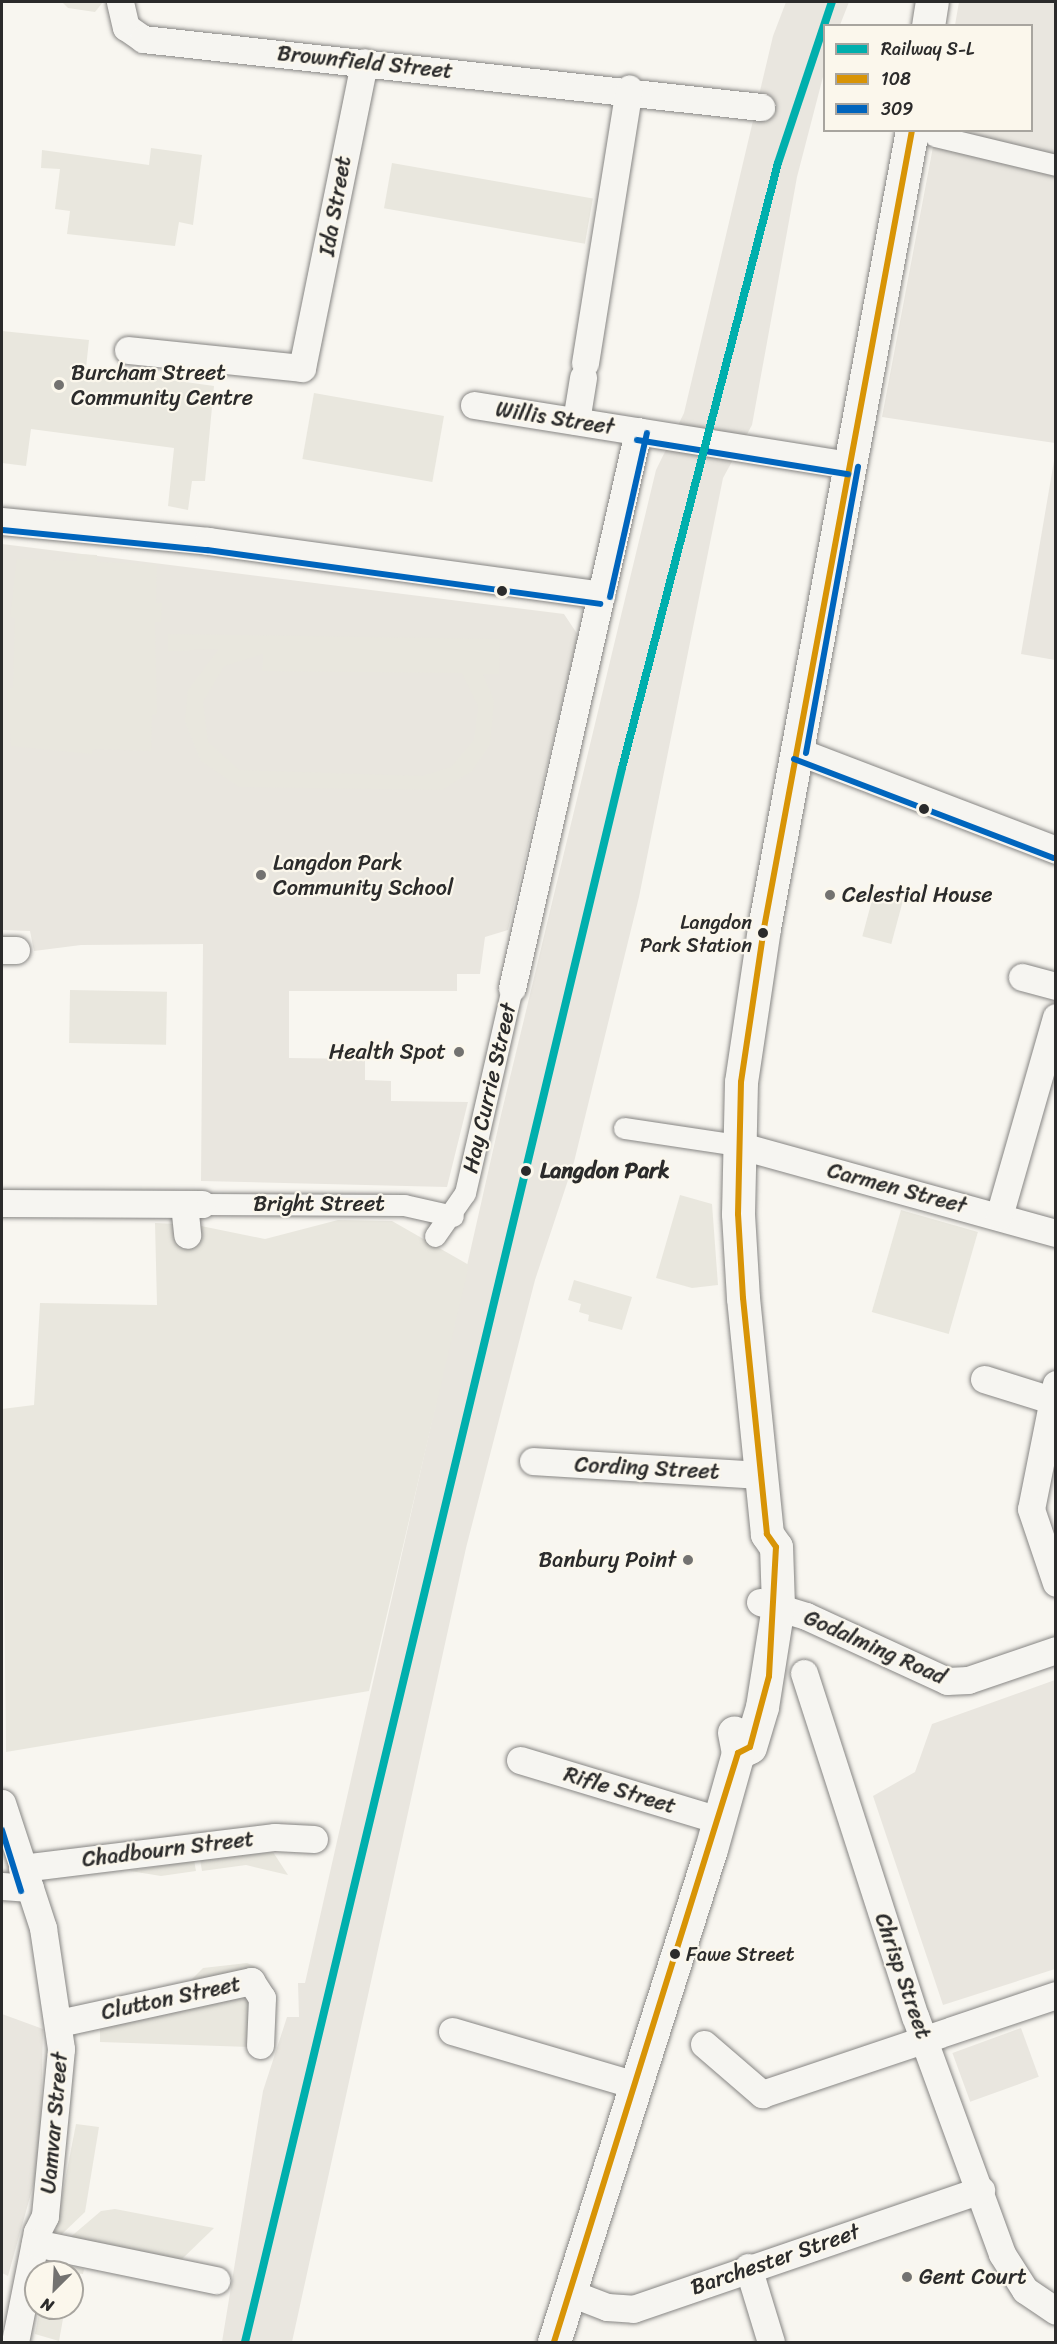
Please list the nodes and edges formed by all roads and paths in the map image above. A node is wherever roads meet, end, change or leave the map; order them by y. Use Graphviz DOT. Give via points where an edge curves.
graph roads {
  1 [pos="932,2"];
  2 [pos="120,4"];
  3 [pos="928,24"];
  4 [pos="364,62"];
  5 [pos="629,89"];
  6 [pos="761,107"];
  7 [pos="924,133"];
  8 [pos="1056,165"];
  9 [pos="128,350"];
  10 [pos="474,405"];
  11 [pos="576,421"];
  12 [pos="648,432"];
  13 [pos="849,465"];
  14 [pos="2,521"];
  15 [pos="601,594"];
  16 [pos="797,751"];
  17 [pos="1055,849"];
  18 [pos="1022,977"];
  19 [pos="1056,986"];
  20 [pos="512,988"];
  21 [pos="1056,1017"];
  22 [pos="624,1128"];
  23 [pos="738,1145"];
  24 [pos="2,1203"];
  25 [pos="193,1204"];
  26 [pos="453,1216"];
  27 [pos="999,1216"];
  28 [pos="1056,1233"];
  29 [pos="187,1235"];
  30 [pos="435,1236"];
  31 [pos="984,1379"];
  32 [pos="1053,1392"];
  33 [pos="533,1461"];
  34 [pos="760,1475"];
  35 [pos="1056,1583"];
  36 [pos="769,1604"];
  37 [pos="1055,1650"];
  38 [pos="804,1673"];
  39 [pos="520,1760"];
  40 [pos="2,1803"];
  41 [pos="719,1820"];
  42 [pos="314,1839"];
  43 [pos="26,1878"];
  44 [pos="2,1886"];
  45 [pos="1056,1995"];
  46 [pos="59,2023"];
  47 [pos="452,2031"];
  48 [pos="924,2041"];
  49 [pos="704,2044"];
  50 [pos="260,2045"];
  51 [pos="636,2085"];
  52 [pos="981,2190"];
  53 [pos="35,2243"];
  54 [pos="748,2267"];
  55 [pos="216,2280"];
  56 [pos="13,2290"];
  57 [pos="568,2292"];
  58 [pos="1056,2311"];
  59 [pos="15,2343"];
  60 [pos="554,2343"];
  61 [pos="771,2343"];
  1 -- 3 [label="street"];
  2 -- 4 [label="street, Brownfield Street" via="126,27 143,39"];
  4 -- 5 [label="street, Brownfield Street"];
  4 -- 9 [label="street, Ida Street" via="302,368"];
  5 -- 6 [label="street, Brownfield Street"];
  5 -- 11 [label="street"];
  7 -- 8 [label="street"];
  7 -- 13 [label="street"];
  10 -- 11 [label="street, Willis Street"];
  11 -- 12 [label="street, Willis Street"];
  12 -- 13 [label="street, Willis Street"];
  12 -- 15 [label="street, Hay Currie Street"];
  13 -- 16 [label="street"];
  14 -- 15 [label="street" via="208,541"];
  15 -- 20 [label="street, Hay Currie Street"];
  16 -- 17 [label="street"];
  16 -- 23 [label="street" via="754,982"];
  18 -- 19 [label="street"];
  20 -- 26 [label="street, Hay Currie Street" via="465,1192"];
  21 -- 27 [label="street"];
  22 -- 23 [label="street"];
  23 -- 27 [label="street, Carmen Street"];
  23 -- 34 [label="street" via="743,1298"];
  24 -- 25 [label="street, Bright Street"];
  25 -- 26 [label="street, Bright Street" via="404,1205"];
  25 -- 29 [label="street"];
  26 -- 30 [label="street, Hay Currie Street"];
  27 -- 28 [label="street, Carmen Street"];
  31 -- 32 [label="street"];
  32 -- 35 [label="street" via="1031,1509"];
  33 -- 34 [label="street, Cording Street"];
  34 -- 36 [label="street" via="767,1534 776,1547"];
  36 -- 37 [label="street, Godalming Road" via="956,1682"];
  36 -- 41 [label="street" via="764,1647 732,1739 738,1753"];
  38 -- 48 [label="street, Chrisp Street"];
  39 -- 41 [label="street, Rifle Street"];
  40 -- 43 [label="street, Uamvar Street"];
  41 -- 51 [label="street"];
  42 -- 43 [label="street, Chadbourn Street" via="263,1838"];
  43 -- 44 [label="street, Chadbourn Street"];
  43 -- 46 [label="street, Uamvar Street" via="43,1928"];
  45 -- 48 [label="street"];
  46 -- 50 [label="street, Clutton Street" via="251,1981 262,1998"];
  46 -- 53 [label="street, Uamvar Street" via="58,2119 47,2160 45,2216"];
  47 -- 51 [label="street"];
  48 -- 49 [label="street" via="762,2094"];
  48 -- 52 [label="street, Chrisp Street"];
  51 -- 57 [label="street"];
  52 -- 54 [label="street, Barchester Street"];
  52 -- 58 [label="street, Chrisp Street" via="1013,2275"];
  53 -- 55 [label="street"];
  53 -- 56 [label="street, Uamvar Street"];
  54 -- 57 [label="street, Barchester Street" via="633,2309 607,2307"];
  54 -- 61 [label="street"];
  56 -- 59 [label="street, Uamvar Street"];
  57 -- 60 [label="street"];
}
